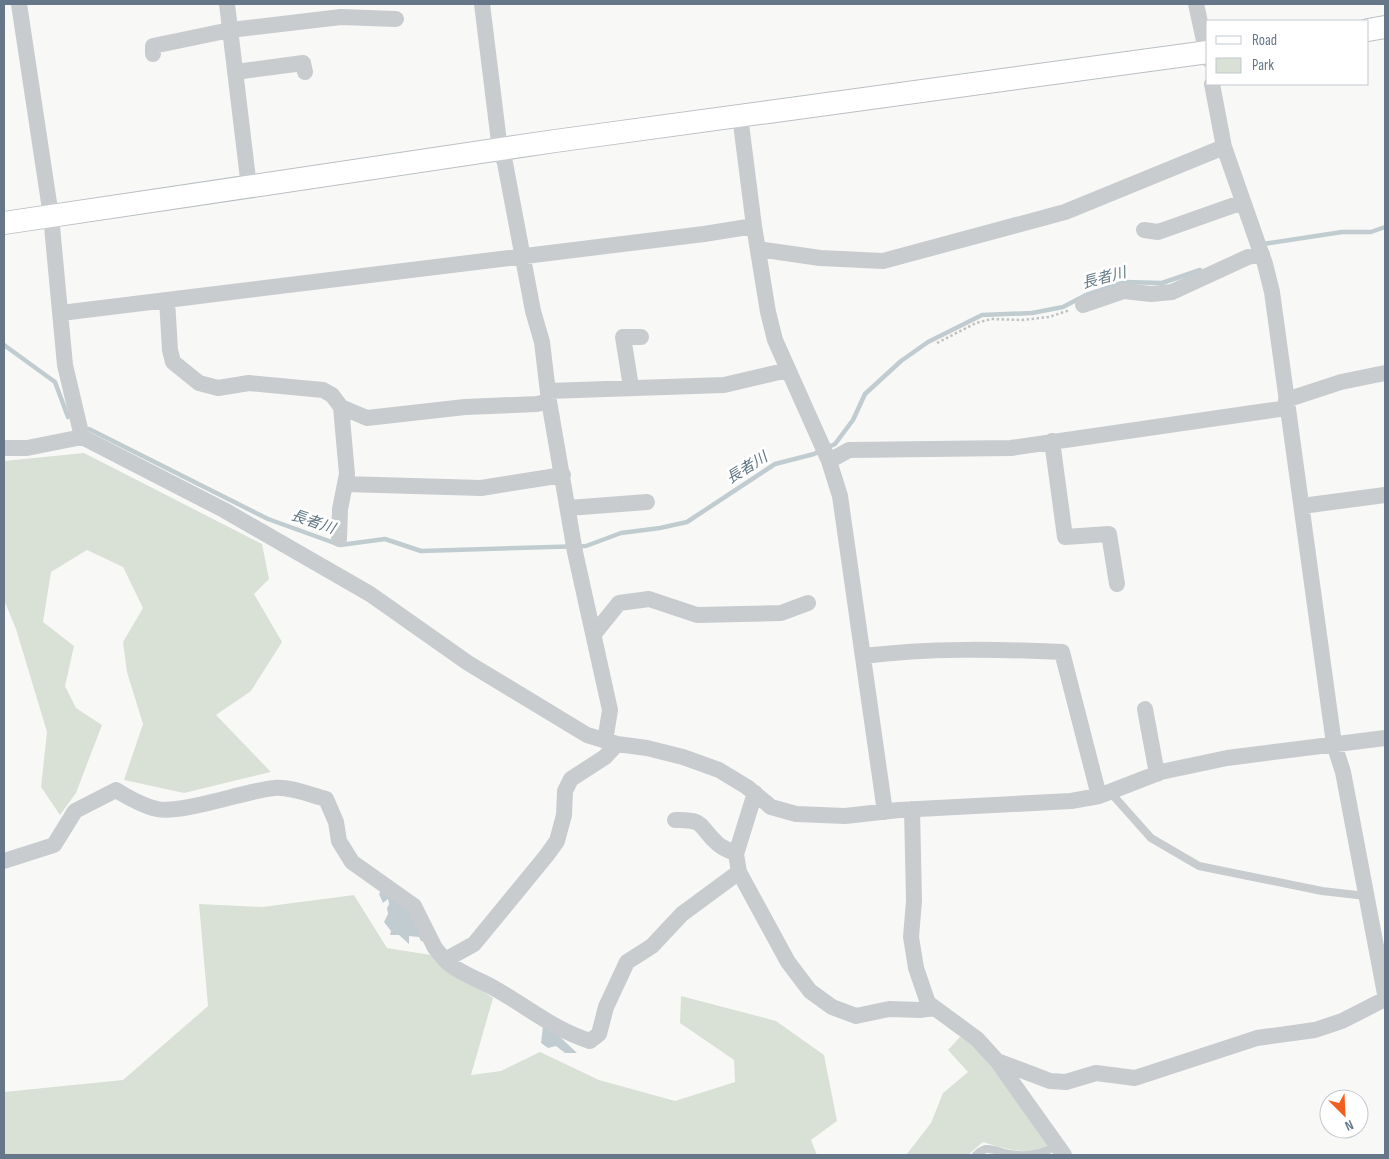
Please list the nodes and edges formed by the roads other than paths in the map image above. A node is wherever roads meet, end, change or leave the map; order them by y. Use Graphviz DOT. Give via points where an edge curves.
graph roads {
  1 [pos="19,4"];
  2 [pos="227,4"];
  3 [pos="482,4"];
  4 [pos="1196,4"];
  5 [pos="396,19"];
  6 [pos="1385,27"];
  7 [pos="230,30"];
  8 [pos="1369,30"];
  9 [pos="1206,50"];
  10 [pos="153,54"];
  11 [pos="1206,55"];
  12 [pos="235,72"];
  13 [pos="305,72"];
  14 [pos="1212,85"];
  15 [pos="740,116"];
  16 [pos="1224,147"];
  17 [pos="500,150"];
  18 [pos="249,186"];
  19 [pos="1243,202"];
  20 [pos="51,216"];
  21 [pos="4,223"];
  22 [pos="754,226"];
  23 [pos="1144,230"];
  24 [pos="1260,247"];
  25 [pos="758,249"];
  26 [pos="523,257"];
  27 [pos="167,300"];
  28 [pos="1083,305"];
  29 [pos="61,313"];
  30 [pos="640,337"];
  31 [pos="788,370"];
  32 [pos="1385,373"];
  33 [pos="631,388"];
  34 [pos="549,396"];
  35 [pos="1286,404"];
  36 [pos="341,406"];
  37 [pos="82,437"];
  38 [pos="1052,441"];
  39 [pos="4,448"];
  40 [pos="825,454"];
  41 [pos="563,476"];
  42 [pos="345,484"];
  43 [pos="1385,496"];
  44 [pos="647,502"];
  45 [pos="1302,506"];
  46 [pos="568,508"];
  47 [pos="339,539"];
  48 [pos="1117,584"];
  49 [pos="808,603"];
  50 [pos="594,634"];
  51 [pos="863,656"];
  52 [pos="1145,710"];
  53 [pos="1385,738"];
  54 [pos="611,742"];
  55 [pos="1334,744"];
  56 [pos="1157,774"];
  57 [pos="755,793"];
  58 [pos="1104,794"];
  59 [pos="912,809"];
  60 [pos="885,812"];
  61 [pos="675,820"];
  62 [pos="736,854"];
  63 [pos="4,861"];
  64 [pos="740,872"];
  65 [pos="1366,896"];
  66 [pos="445,960"];
  67 [pos="1384,986"];
  68 [pos="1385,999"];
  69 [pos="934,1008"];
  70 [pos="996,1061"];
  71 [pos="1060,1151"];
  72 [pos="976,1155"];
  1 -- 20 [label="street"];
  2 -- 7 [label="street"];
  3 -- 17 [label="street"];
  4 -- 9 [label="street"];
  5 -- 7 [label="street" via="341,17"];
  6 -- 8 [label="street"];
  7 -- 10 [label="street" via="153,46"];
  7 -- 12 [label="street"];
  11 -- 15 [label="street"];
  12 -- 13 [label="street" via="303,63"];
  12 -- 18 [label="street"];
  14 -- 16 [label="street"];
  15 -- 17 [label="street"];
  15 -- 22 [label="street"];
  16 -- 19 [label="street"];
  16 -- 25 [label="street" via="1065,212 883,261 820,258"];
  17 -- 18 [label="street"];
  17 -- 26 [label="street"];
  18 -- 20 [label="street"];
  19 -- 23 [label="street" via="1158,232"];
  19 -- 24 [label="street"];
  20 -- 21 [label="street"];
  20 -- 29 [label="street"];
  22 -- 25 [label="street"];
  22 -- 26 [label="street"];
  24 -- 28 [label="street" via="1248,257 1172,292 1124,291"];
  24 -- 35 [label="street" via="1272,292"];
  25 -- 31 [label="street" via="768,312 775,340"];
  26 -- 27 [label="street"];
  26 -- 34 [label="street" via="542,342"];
  27 -- 29 [label="street"];
  27 -- 36 [label="street" via="173,362 199,383 218,388 249,383 311,388 332,395"];
  29 -- 37 [label="street" via="65,366"];
  30 -- 33 [label="street" via="623,338"];
  31 -- 33 [label="street" via="724,385"];
  31 -- 40 [label="street"];
  32 -- 35 [label="street" via="1341,382"];
  33 -- 34 [label="street"];
  34 -- 36 [label="street" via="537,404 465,407 367,418"];
  34 -- 41 [label="street"];
  35 -- 38 [label="street"];
  35 -- 45 [label="street"];
  36 -- 42 [label="street" via="347,474"];
  37 -- 39 [label="street" via="27,448"];
  37 -- 54 [label="street" via="274,537 370,594 520,696 587,735"];
  38 -- 40 [label="street" via="1011,448 849,450"];
  38 -- 48 [label="street" via="1065,537 1109,534"];
  40 -- 51 [label="street" via="840,496"];
  41 -- 42 [label="street" via="481,488"];
  41 -- 46 [label="street"];
  42 -- 47 [label="street"];
  43 -- 45 [label="street"];
  44 -- 46 [label="street"];
  45 -- 55 [label="street"];
  46 -- 50 [label="street"];
  49 -- 50 [label="street" via="782,614 697,615 649,600 619,603"];
  50 -- 54 [label="street" via="610,710"];
  51 -- 58 [label="street" via="956,648 1062,652"];
  51 -- 60 [label="street"];
  52 -- 56 [label="street"];
  53 -- 55 [label="street"];
  54 -- 57 [label="street" via="683,757 719,770"];
  54 -- 66 [label="street" via="606,757 571,779 565,792 564,815 557,840 547,856 474,944"];
  55 -- 56 [label="street" via="1226,758"];
  55 -- 65 [label="street"];
  56 -- 58 [label="street"];
  57 -- 60 [label="street" via="772,807 796,814 845,816"];
  57 -- 62 [label="street"];
  58 -- 59 [label="street" via="1071,801"];
  58 -- 65 [label="lane" via="1151,838 1199,866 1322,891"];
  59 -- 60 [label="street"];
  59 -- 69 [label="street" via="914,901 911,937 916,968 928,1003"];
  61 -- 62 [label="street" via="691,820 704,826 718,845"];
  62 -- 64 [label="street"];
  63 -- 66 [label="street" via="54,845 75,811 116,790 158,810 276,788 295,791 326,799 336,822 339,841 352,862 414,906 435,948"];
  64 -- 66 [label="street" via="682,914 652,946 626,962 606,1007 599,1034 590,1041 570,1035 491,986 452,968"];
  64 -- 69 [label="street" via="788,962 810,991 832,1008 856,1016 889,1009"];
  65 -- 67 [label="street"];
  68 -- 70 [label="street" via="1342,1021 1315,1030 1257,1038 1135,1078 1096,1072 1066,1082 1050,1081"];
  69 -- 70 [label="street" via="977,1038"];
  70 -- 71 [label="street"];
  71 -- 72 [label="lane" via="1011,1154 988,1149"];
}
